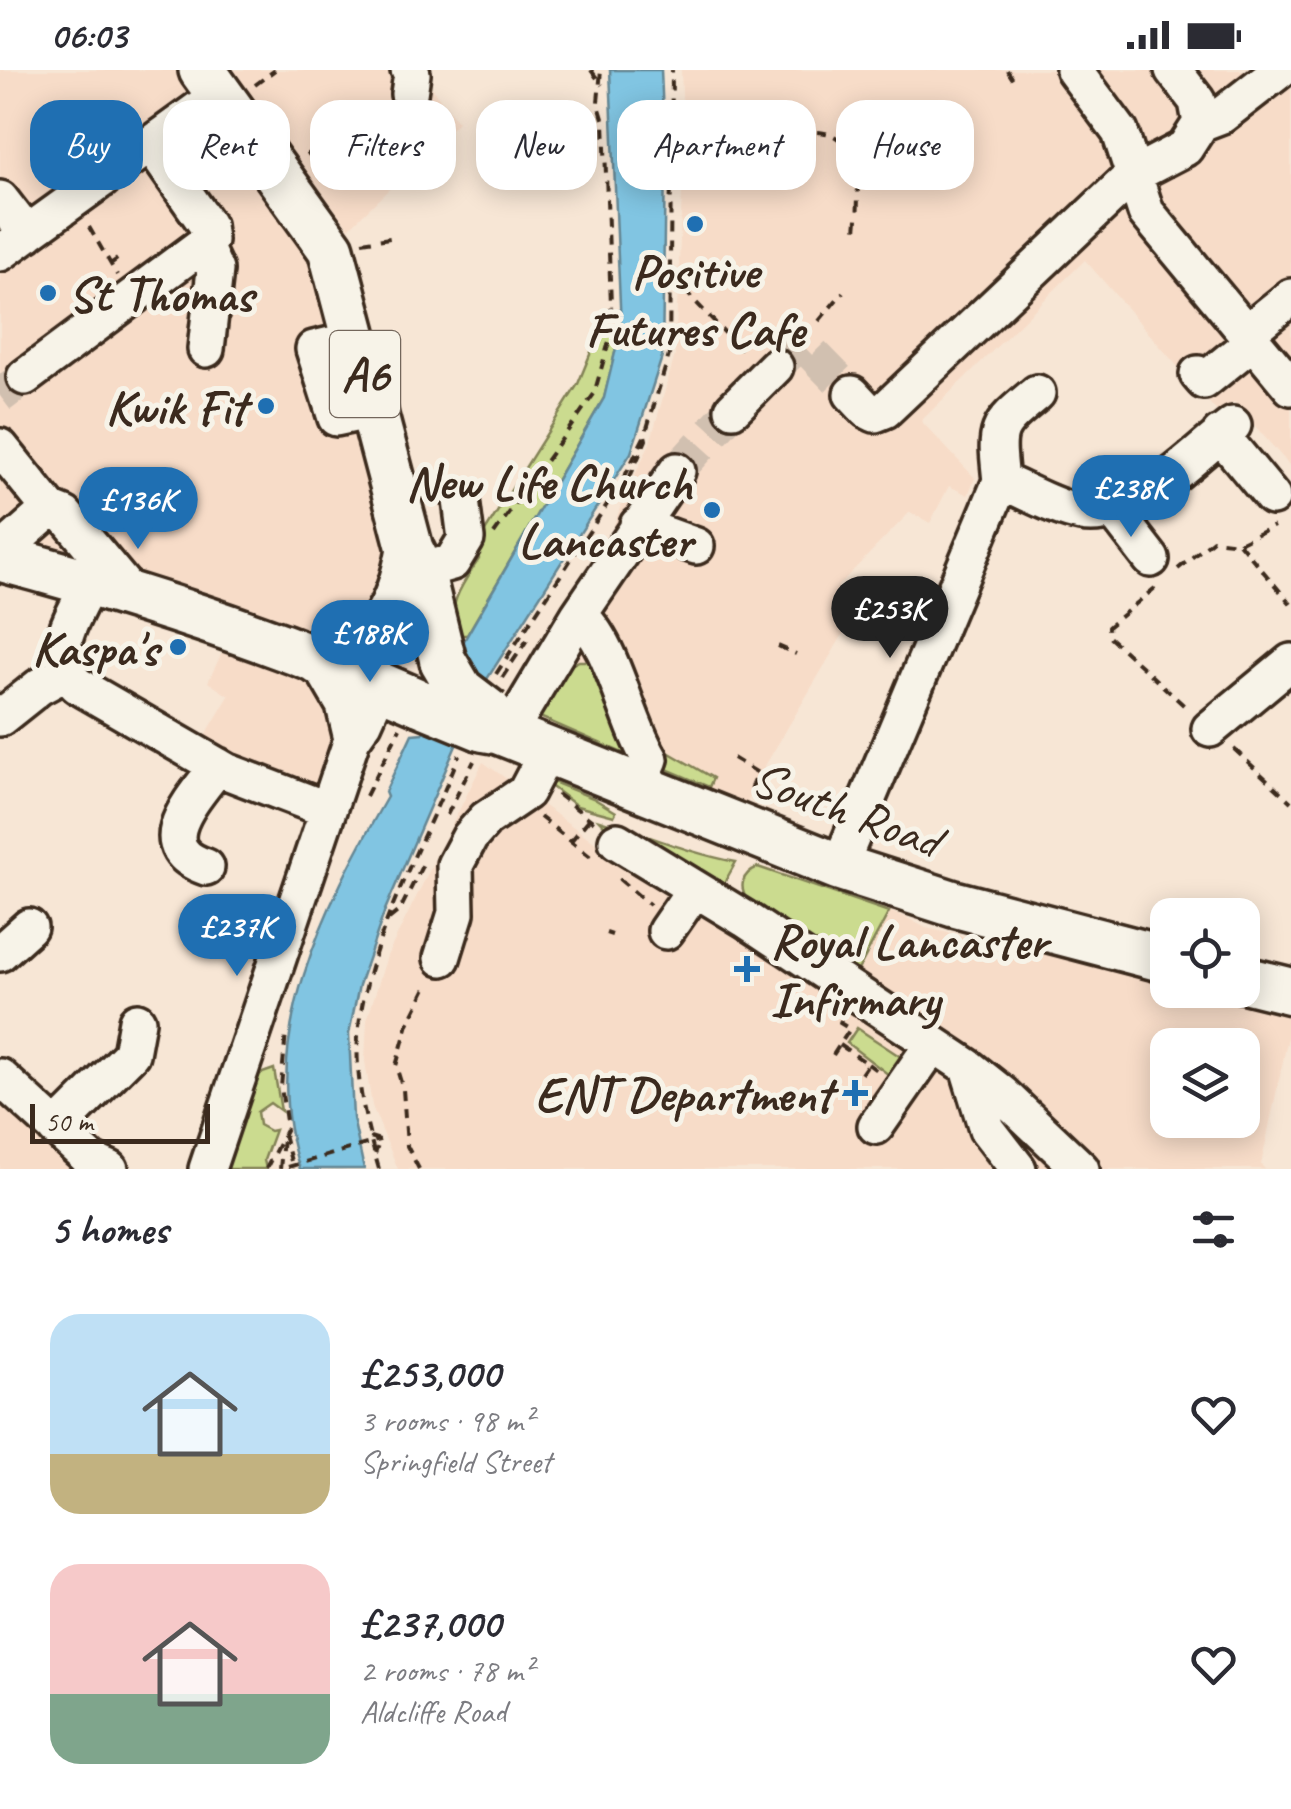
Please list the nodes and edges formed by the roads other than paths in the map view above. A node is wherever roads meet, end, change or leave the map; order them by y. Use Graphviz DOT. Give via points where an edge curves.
graph roads {
  1 [pos="1074,70"];
  2 [pos="1173,70"];
  3 [pos="1280,70"];
  4 [pos="211,82"];
  5 [pos="1201,123"];
  6 [pos="151,144"];
  7 [pos="143,150"];
  8 [pos="1133,175"];
  9 [pos="78,190"];
  10 [pos="14,218"];
  11 [pos="207,239"];
  12 [pos="1291,297"];
  13 [pos="1249,338"];
  14 [pos="206,348"];
  15 [pos="33,371"];
  16 [pos="770,371"];
  17 [pos="1198,374"];
  18 [pos="1291,387"];
  19 [pos="1037,393"];
  20 [pos="852,394"];
  21 [pos="733,409"];
  22 [pos="0,447"];
  23 [pos="1001,480"];
  24 [pos="669,482"];
  25 [pos="462,500"];
  26 [pos="1276,509"];
  27 [pos="50,510"];
  28 [pos="631,512"];
  29 [pos="1114,512"];
  30 [pos="696,546"];
  31 [pos="0,556"];
  32 [pos="1151,559"];
  33 [pos="412,564"];
  34 [pos="99,584"];
  35 [pos="579,615"];
  36 [pos="319,662"];
  37 [pos="1291,662"];
  38 [pos="65,673"];
  39 [pos="381,684"];
  40 [pos="0,718"];
  41 [pos="1210,729"];
  42 [pos="352,740"];
  43 [pos="503,741"];
  44 [pos="218,766"];
  45 [pos="638,789"];
  46 [pos="328,810"];
  47 [pos="604,848"];
  48 [pos="206,866"];
  49 [pos="839,867"];
  50 [pos="695,889"];
  51 [pos="658,918"];
  52 [pos="29,927"];
  53 [pos="0,953"];
  54 [pos="1150,955"];
  55 [pos="442,958"];
  56 [pos="1260,983"];
  57 [pos="1291,991"];
  58 [pos="137,1021"];
  59 [pos="933,1044"];
  60 [pos="968,1066"];
  61 [pos="0,1077"];
  62 [pos="876,1126"];
  63 [pos="56,1130"];
  64 [pos="110,1169"];
  65 [pos="208,1169"];
  66 [pos="1018,1169"];
  67 [pos="1081,1169"];
  1 -- 8 [label="street" via="1120,132"];
  2 -- 5 [label="street" via="1197,101"];
  3 -- 5 [label="street" via="1222,116"];
  4 -- 6 [label="street"];
  4 -- 33 [label="main road, A6" via="330,249"];
  5 -- 8 [label="street" via="1186,148"];
  6 -- 7 [label="street"];
  6 -- 11 [label="street"];
  8 -- 13 [label="street" via="1146,212"];
  8 -- 20 [label="street" via="885,410 867,410"];
  9 -- 10 [label="street"];
  11 -- 14 [label="street" via="215,270"];
  11 -- 15 [label="street"];
  12 -- 13 [label="street"];
  13 -- 17 [label="street" via="1204,381"];
  13 -- 18 [label="street"];
  16 -- 21 [label="street"];
  19 -- 23 [label="street" via="997,434"];
  22 -- 27 [label="street"];
  23 -- 29 [label="street" via="1077,512"];
  23 -- 49 [label="street"];
  24 -- 28 [label="street"];
  25 -- 33 [label="street" via="466,539 452,562"];
  26 -- 29 [label="street" via="1226,430"];
  27 -- 31 [label="street"];
  27 -- 34 [label="street" via="64,516"];
  28 -- 30 [label="street"];
  28 -- 35 [label="street"];
  29 -- 32 [label="street"];
  31 -- 34 [label="main road, A6"];
  33 -- 36 [label="main road" via="370,640"];
  33 -- 39 [label="main road, A6" via="406,610"];
  33 -- 43 [label="main road, A6, bridge" via="443,660"];
  34 -- 36 [label="main road, A6"];
  34 -- 38 [label="street" via="64,638"];
  35 -- 43 [label="street"];
  35 -- 45 [label="street" via="600,640 650,759"];
  36 -- 39 [label="main road, A6"];
  36 -- 42 [label="street" via="344,705"];
  37 -- 41 [label="street"];
  38 -- 40 [label="street"];
  38 -- 44 [label="street"];
  39 -- 42 [label="street"];
  39 -- 43 [label="main road, A6, bridge" via="409,718"];
  42 -- 46 [label="street"];
  43 -- 45 [label="main road, South Road / A6"];
  43 -- 55 [label="street" via="486,819 455,865 456,913"];
  44 -- 46 [label="street"];
  44 -- 48 [label="street" via="168,828 180,851"];
  45 -- 49 [label="main road, South Road / A6"];
  46 -- 65 [label="street"];
  47 -- 50 [label="street"];
  49 -- 54 [label="main road, South Road / A6"];
  50 -- 51 [label="street"];
  50 -- 59 [label="street"];
  52 -- 53 [label="street"];
  56 -- 57 [label="main road"];
  58 -- 63 [label="street" via="132,1054"];
  59 -- 60 [label="street"];
  59 -- 62 [label="street"];
  60 -- 66 [label="street" via="987,1129"];
  60 -- 67 [label="street"];
  61 -- 63 [label="street"];
  63 -- 64 [label="street"];
}
